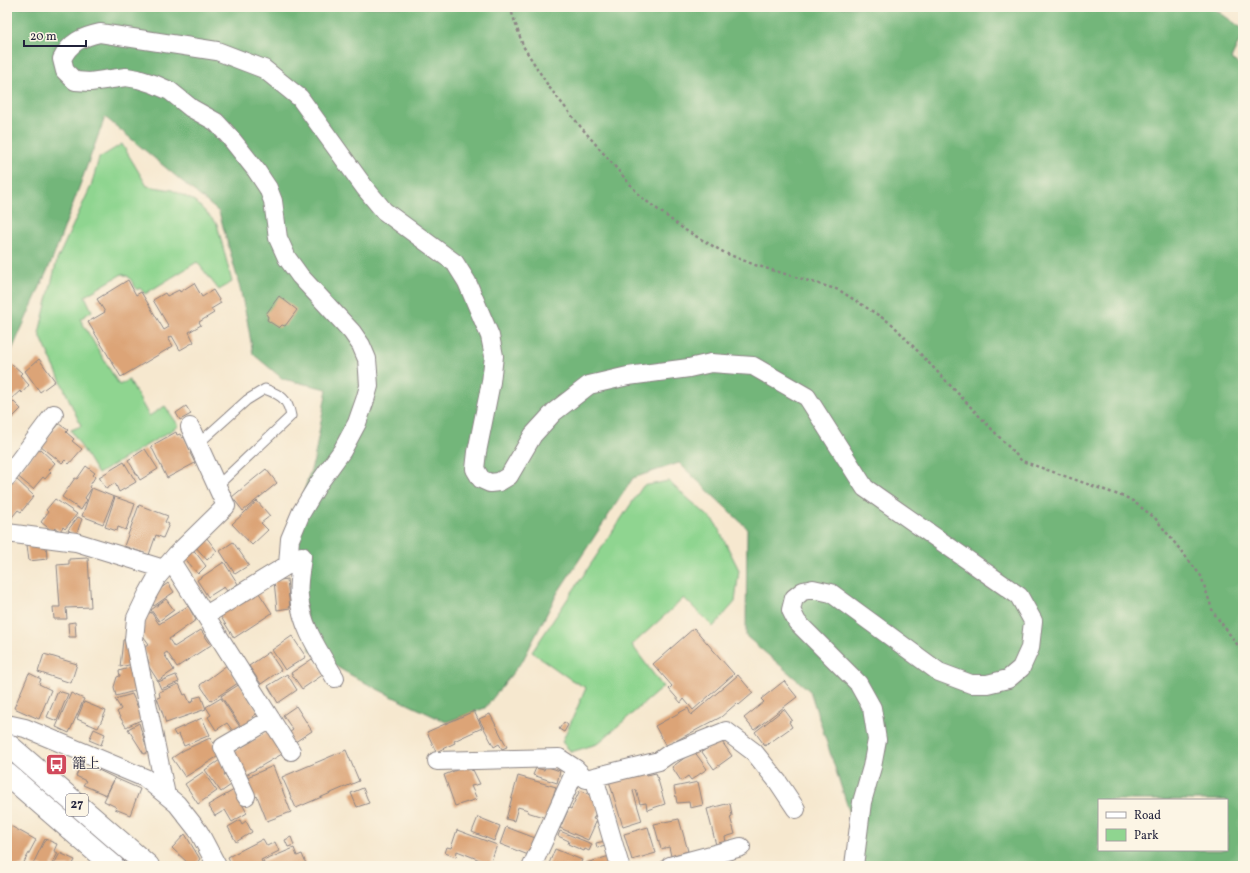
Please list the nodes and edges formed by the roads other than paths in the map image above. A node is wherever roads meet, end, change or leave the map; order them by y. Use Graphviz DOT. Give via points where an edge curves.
graph roads {
  1 [pos="54,414"];
  2 [pos="190,427"];
  3 [pos="198,444"];
  4 [pos="7,478"];
  5 [pos="217,486"];
  6 [pos="7,533"];
  7 [pos="168,565"];
  8 [pos="288,565"];
  9 [pos="206,616"];
  10 [pos="335,678"];
  11 [pos="271,719"];
  12 [pos="7,724"];
  13 [pos="7,744"];
  14 [pos="291,751"];
  15 [pos="437,761"];
  16 [pos="576,769"];
  17 [pos="7,774"];
  18 [pos="594,777"];
  19 [pos="166,795"];
  20 [pos="246,796"];
  21 [pos="796,809"];
  22 [pos="741,847"];
  23 [pos="113,866"];
  24 [pos="148,866"];
  25 [pos="217,866"];
  26 [pos="532,866"];
  27 [pos="620,866"];
  28 [pos="670,866"];
  29 [pos="854,866"];
  1 -- 4 [label="street"];
  2 -- 3 [label="street"];
  3 -- 5 [label="street"];
  3 -- 5 [label="lane" via="247,400 265,390 278,394 289,404 292,416"];
  5 -- 7 [label="street" via="226,506"];
  6 -- 7 [label="street" via="76,542"];
  7 -- 9 [label="street"];
  7 -- 19 [label="street" via="157,577 136,618 134,640"];
  8 -- 9 [label="street"];
  8 -- 10 [label="street" via="302,556 298,596 302,614 315,644"];
  8 -- 29 [label="street" via="290,539 302,513 357,423 368,386 367,359 352,332 300,276 287,258 278,238 273,201 268,188 230,136 216,122 191,108 170,91 154,84 126,77 90,82 75,81 65,71 62,59 67,49 89,35 100,33 217,51 264,69 300,98 384,211 455,263 467,282 490,336 494,356 475,469 481,479 490,483 499,482 509,476 533,435 554,412 589,385 711,363 753,366 807,397 865,488 1019,596 1033,622 1030,648 1021,668 1008,679 987,684 971,684 939,672 832,593 813,589 802,591 794,598 791,610 797,622 858,683 872,708 877,740 862,802"];
  9 -- 11 [label="street"];
  11 -- 14 [label="street"];
  11 -- 20 [label="street" via="223,747"];
  12 -- 19 [label="street" via="25,728 145,778"];
  13 -- 24 [label="main road, 27"];
  15 -- 16 [label="street" via="559,758"];
  16 -- 18 [label="street" via="586,779"];
  16 -- 26 [label="street"];
  17 -- 23 [label="main road, 27"];
  18 -- 21 [label="street" via="659,761 669,754 726,731 754,752"];
  18 -- 27 [label="street"];
  19 -- 25 [label="street" via="177,804 199,832"];
  22 -- 28 [label="street"];
}
